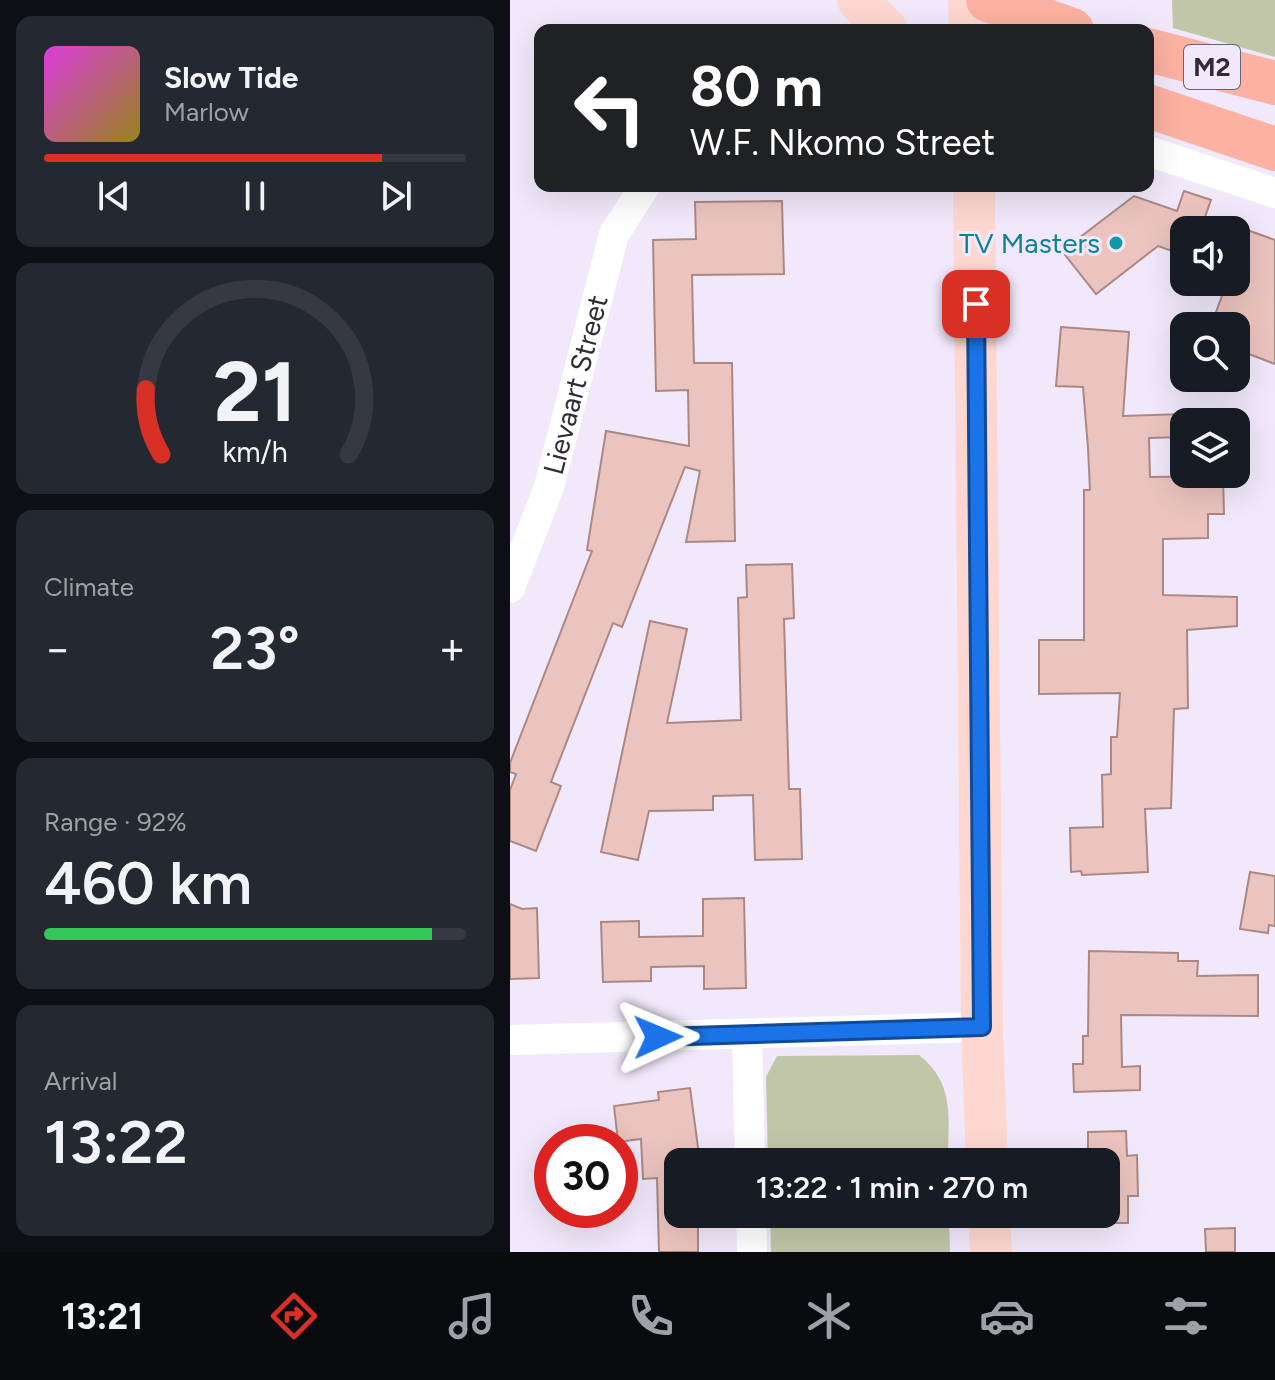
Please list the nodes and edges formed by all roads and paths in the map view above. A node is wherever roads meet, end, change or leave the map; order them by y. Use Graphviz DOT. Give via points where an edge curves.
graph roads {
  1 [pos="858,0"];
  2 [pos="969,0"];
  3 [pos="988,0"];
  4 [pos="1049,0"];
  5 [pos="881,24"];
  6 [pos="970,24"];
  7 [pos="1055,24"];
  8 [pos="1073,24"];
  9 [pos="1154,52"];
  10 [pos="1275,83"];
  11 [pos="1154,108"];
  12 [pos="1275,149"];
  13 [pos="1154,153"];
  14 [pos="641,192"];
  15 [pos="972,192"];
  16 [pos="1275,193"];
  17 [pos="510,588"];
  18 [pos="982,1027"];
  19 [pos="747,1035"];
  20 [pos="510,1040"];
  21 [pos="750,1148"];
  22 [pos="986,1148"];
  23 [pos="751,1228"];
  24 [pos="990,1228"];
  25 [pos="752,1252"];
  26 [pos="991,1252"];
  1 -- 5 [label="main road"];
  2 -- 6 [label="main road"];
  3 -- 7 [label="main road"];
  4 -- 8 [label="main road"];
  9 -- 10 [label="main road, M2"];
  11 -- 12 [label="main road, M2"];
  13 -- 16 [label="street"];
  14 -- 17 [label="street, Lievaart Street" via="614,234 549,487"];
  15 -- 18 [label="main road"];
  18 -- 19 [label="street"];
  18 -- 22 [label="main road"];
  19 -- 20 [label="street"];
  19 -- 21 [label="street"];
  23 -- 25 [label="street"];
  24 -- 26 [label="main road"];
}
